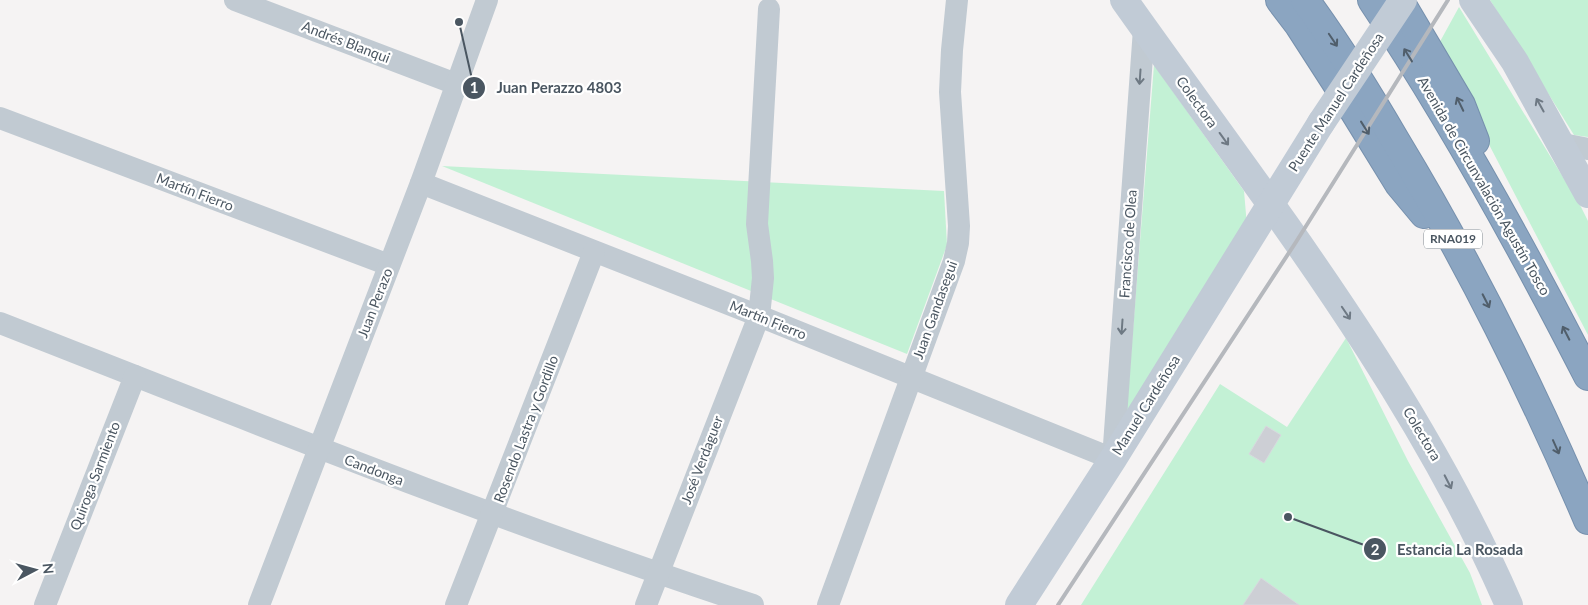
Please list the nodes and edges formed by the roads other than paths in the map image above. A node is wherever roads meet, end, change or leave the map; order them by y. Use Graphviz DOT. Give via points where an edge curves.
graph roads {
  1 [pos="235,0"];
  2 [pos="487,0"];
  3 [pos="957,0"];
  4 [pos="1124,0"];
  5 [pos="1280,0"];
  6 [pos="1306,0"];
  7 [pos="1372,0"];
  8 [pos="1401,0"];
  9 [pos="1473,0"];
  10 [pos="265,5"];
  11 [pos="769,10"];
  12 [pos="1144,29"];
  13 [pos="456,84"];
  14 [pos="0,118"];
  15 [pos="1559,140"];
  16 [pos="1588,148"];
  17 [pos="421,183"];
  18 [pos="1588,194"];
  19 [pos="1270,204"];
  20 [pos="1502,215"];
  21 [pos="594,252"];
  22 [pos="390,265"];
  23 [pos="1468,266"];
  24 [pos="759,316"];
  25 [pos="0,323"];
  26 [pos="135,376"];
  27 [pos="1588,376"];
  28 [pos="911,378"];
  29 [pos="320,449"];
  30 [pos="1113,459"];
  31 [pos="492,515"];
  32 [pos="1588,520"];
  33 [pos="658,574"];
  34 [pos="45,605"];
  35 [pos="259,605"];
  36 [pos="456,605"];
  37 [pos="646,605"];
  38 [pos="753,605"];
  39 [pos="828,605"];
  40 [pos="1020,605"];
  41 [pos="1508,605"];
  1 -- 10 [label="street, Andrés Blanqui"];
  2 -- 13 [label="street, Juan Perazo"];
  3 -- 28 [label="street, Juan Gandasegui" via="950,92 958,243"];
  4 -- 12 [label="main road, Colectora"];
  5 -- 23 [label="highway, one-way" via="1399,184"];
  6 -- 23 [label="highway, RNA019, one-way" via="1361,81"];
  20 -- 7 [label="highway, Avenida de Circunvalación Agustín Tosco, one-way" via="1424,80"];
  8 -- 19 [label="main road, Puente Manuel Cardeñosa, bridge"];
  20 -- 8 [label="highway, one-way" via="1461,105"];
  15 -- 9 [label="main road, one-way" via="1515,62"];
  10 -- 13 [label="street, Andrés Blanqui"];
  11 -- 24 [label="street, José Verdaguer" via="757,224 763,278"];
  12 -- 19 [label="main road, Colectora, one-way"];
  12 -- 30 [label="street, Francisco de Olea, one-way"];
  13 -- 17 [label="street, Juan Perazo"];
  14 -- 22 [label="street, Martín Fierro"];
  15 -- 16 [label="street"];
  15 -- 18 [label="main road"];
  17 -- 21 [label="street, Martín Fierro"];
  17 -- 22 [label="street, Juan Perazo"];
  19 -- 30 [label="main road, Manuel Cardeñosa"];
  19 -- 41 [label="main road, Colectora, one-way" via="1386,373 1440,465"];
  27 -- 20 [label="highway, Avenida de Circunvalación Agustín Tosco, one-way"];
  21 -- 24 [label="street, Martín Fierro"];
  21 -- 31 [label="street, Rosendo Lastra y Gordillo"];
  22 -- 29 [label="street, Juan Perazo"];
  23 -- 32 [label="highway, RNA019, one-way" via="1544,419"];
  24 -- 28 [label="street, Martín Fierro"];
  24 -- 33 [label="street, José Verdaguer"];
  25 -- 26 [label="street, Candonga"];
  26 -- 29 [label="street, Candonga"];
  26 -- 34 [label="street, Quiroga Sarmiento"];
  28 -- 30 [label="street, Martín Fierro"];
  28 -- 39 [label="street, Juan Gandasegui"];
  29 -- 31 [label="street, Candonga"];
  29 -- 35 [label="street, Juan Perazo"];
  30 -- 40 [label="main road, Manuel Cardeñosa"];
  31 -- 33 [label="street, Candonga"];
  31 -- 36 [label="street, Rosendo Lastra y Gordillo"];
  33 -- 37 [label="street, José Verdaguer"];
  33 -- 38 [label="street, Candonga"];
}
